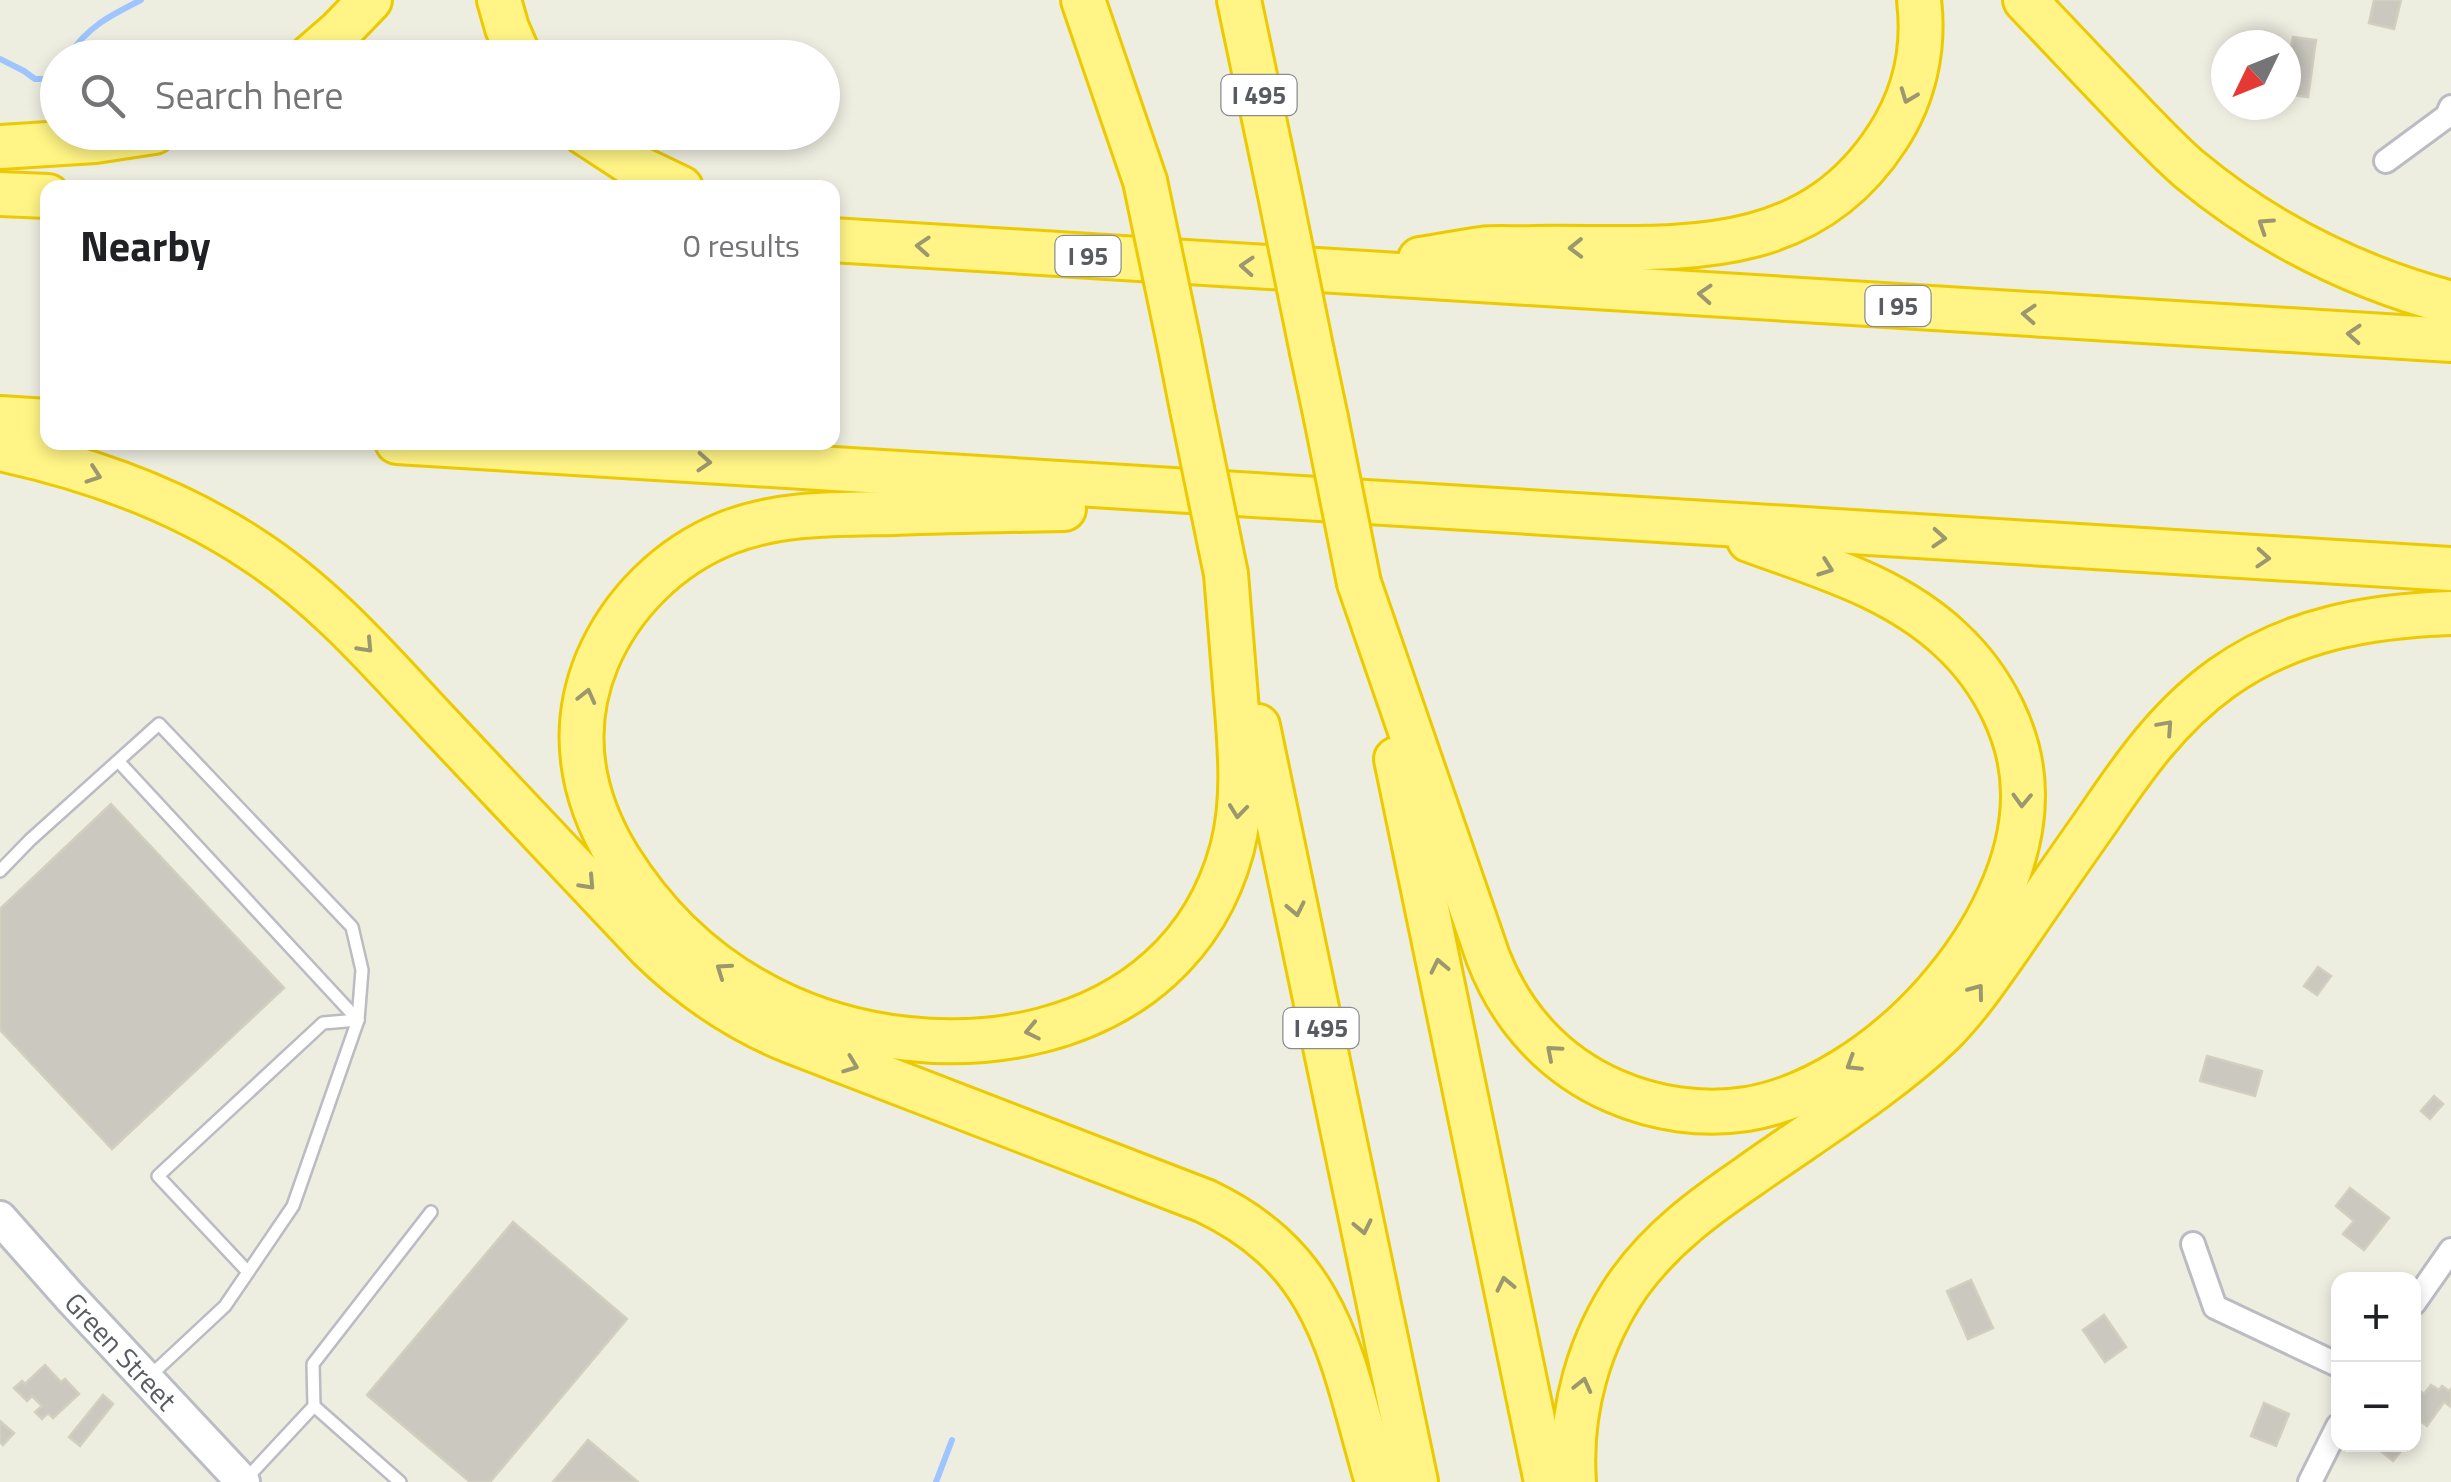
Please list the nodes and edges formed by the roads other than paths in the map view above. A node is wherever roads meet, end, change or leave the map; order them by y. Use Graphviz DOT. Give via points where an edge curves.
graph roads {
  1 [pos="370,0"];
  2 [pos="499,0"];
  3 [pos="1083,0"];
  4 [pos="1108,0"];
  5 [pos="1240,0"];
  6 [pos="1260,0"];
  7 [pos="1919,0"];
  8 [pos="2024,0"];
  9 [pos="330,40"];
  10 [pos="512,40"];
  11 [pos="2451,108"];
  12 [pos="40,144"];
  13 [pos="0,147"];
  14 [pos="611,150"];
  15 [pos="2386,161"];
  16 [pos="665,180"];
  17 [pos="1146,181"];
  18 [pos="1279,190"];
  19 [pos="0,194"];
  20 [pos="40,196"];
  21 [pos="840,240"];
  22 [pos="1344,272"];
  23 [pos="2451,303"];
  24 [pos="2451,340"];
  25 [pos="0,418"];
  26 [pos="40,420"];
  27 [pos="0,449"];
  28 [pos="525,450"];
  29 [pos="1199,492"];
  30 [pos="1702,523"];
  31 [pos="2451,570"];
  32 [pos="1226,574"];
  33 [pos="1359,582"];
  34 [pos="2451,613"];
  35 [pos="119,762"];
  36 [pos="0,871"];
  37 [pos="358,1020"];
  38 [pos="432,1212"];
  39 [pos="3,1227"];
  40 [pos="2193,1244"];
  41 [pos="2451,1250"];
  42 [pos="248,1272"];
  43 [pos="2421,1293"];
  44 [pos="2332,1362"];
  45 [pos="146,1379"];
  46 [pos="314,1406"];
  47 [pos="2331,1440"];
  48 [pos="243,1482"];
  49 [pos="400,1482"];
  50 [pos="1377,1482"];
  51 [pos="1416,1482"];
  52 [pos="1546,1482"];
  53 [pos="1574,1482"];
  54 [pos="2310,1482"];
  1 -- 9 [label="highway"];
  2 -- 10 [label="highway"];
  3 -- 17 [label="highway"];
  4 -- 17 [label="highway, I 495"];
  5 -- 18 [label="highway, I 495"];
  6 -- 18 [label="highway" via="1263,81"];
  7 -- 22 [label="highway, one-way" via="1917,66 1892,130 1836,194 1784,226 1711,245 1482,249"];
  23 -- 8 [label="highway, one-way" via="2334,262 2234,204 2159,140"];
  11 -- 15 [label="street"];
  12 -- 13 [label="highway"];
  14 -- 16 [label="highway"];
  17 -- 32 [label="highway, I 495, bridge"];
  18 -- 33 [label="highway, I 495, bridge"];
  19 -- 20 [label="highway"];
  22 -- 21 [label="highway, I 95, one-way"];
  24 -- 22 [label="highway, I 95, one-way"];
  25 -- 26 [label="highway"];
  27 -- 50 [label="highway, one-way" via="149,496 220,530 287,574 354,633 650,948 723,1008 790,1041 1206,1201 1257,1232 1299,1272 1324,1312"];
  28 -- 29 [label="highway, one-way"];
  29 -- 30 [label="highway"];
  32 -- 29 [label="highway, one-way" via="1240,770 1228,862 1204,914 1174,955 1127,995 1085,1016 1004,1037 923,1042 858,1031 790,1008 726,972 672,927 626,870 594,810 581,729 598,659 646,588 705,543 792,517 1064,509"];
  30 -- 31 [label="highway, one-way"];
  30 -- 33 [label="highway, one-way" via="1864,583 1938,628 1998,701 2022,778 2022,814 2006,878 1978,936 1939,990 1846,1069 1785,1100 1747,1109 1654,1105 1602,1086 1540,1041 1505,995"];
  32 -- 51 [label="highway, I 495, one-way"];
  52 -- 33 [label="highway, I 495, one-way"];
  53 -- 34 [label="highway, one-way" via="1578,1408 1591,1356 1645,1263 1706,1206 1900,1070 1945,1030 2174,717 2226,675 2294,639 2359,621"];
  35 -- 36 [label="lane"];
  35 -- 37 [label="lane"];
  35 -- 37 [label="lane" via="160,724 352,927 362,970"];
  37 -- 42 [label="lane" via="293,1206"];
  37 -- 42 [label="lane" via="324,1023 158,1176"];
  38 -- 46 [label="lane" via="313,1364"];
  39 -- 45 [label="main road, Green Street"];
  40 -- 44 [label="street" via="2215,1307"];
  41 -- 43 [label="street"];
  42 -- 45 [label="lane" via="225,1306"];
  45 -- 48 [label="main road, Green Street"];
  46 -- 48 [label="lane"];
  46 -- 49 [label="lane"];
  47 -- 54 [label="street"];
}
